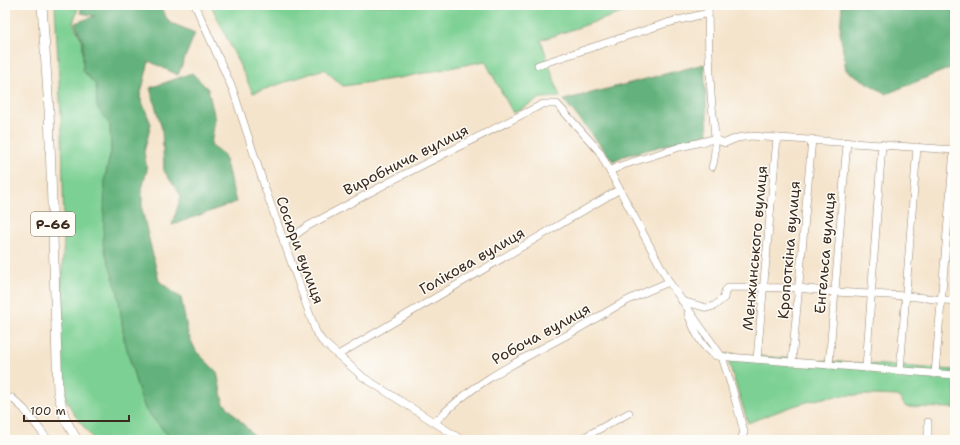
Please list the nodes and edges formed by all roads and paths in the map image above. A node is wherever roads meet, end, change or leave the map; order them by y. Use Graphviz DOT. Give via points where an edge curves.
graph roads {
  1 [pos="42,5"];
  2 [pos="194,5"];
  3 [pos="708,9"];
  4 [pos="538,65"];
  5 [pos="777,138"];
  6 [pos="714,139"];
  7 [pos="812,139"];
  8 [pos="847,142"];
  9 [pos="882,144"];
  10 [pos="917,147"];
  11 [pos="954,150"];
  12 [pos="712,167"];
  13 [pos="610,171"];
  14 [pos="620,189"];
  15 [pos="284,243"];
  16 [pos="669,282"];
  17 [pos="765,287"];
  18 [pos="798,288"];
  19 [pos="835,292"];
  20 [pos="871,294"];
  21 [pos="906,296"];
  22 [pos="942,300"];
  23 [pos="682,301"];
  24 [pos="955,301"];
  25 [pos="338,355"];
  26 [pos="722,357"];
  27 [pos="757,360"];
  28 [pos="792,362"];
  29 [pos="829,365"];
  30 [pos="866,368"];
  31 [pos="900,371"];
  32 [pos="936,374"];
  33 [pos="955,375"];
  34 [pos="12,398"];
  35 [pos="628,413"];
  36 [pos="435,422"];
  37 [pos="928,422"];
  38 [pos="48,440"];
  39 [pos="77,440"];
  40 [pos="462,440"];
  41 [pos="579,440"];
  42 [pos="741,440"];
  43 [pos="928,440"];
  1 -- 39 [label="main road, Р-66" via="49,110 56,373 61,407"];
  2 -- 15 [label="street, Сосюри вулиця" via="232,90"];
  3 -- 4 [label="street"];
  3 -- 6 [label="street"];
  5 -- 6 [label="street" via="752,136 725,143"];
  5 -- 7 [label="street"];
  5 -- 17 [label="street, Менжинського вулиця"];
  6 -- 12 [label="street" via="715,160"];
  6 -- 13 [label="street" via="623,164"];
  7 -- 8 [label="street"];
  7 -- 18 [label="street, Кропоткіна вулиця"];
  8 -- 9 [label="street"];
  8 -- 19 [label="street, Енгельса вулиця"];
  9 -- 10 [label="street"];
  9 -- 20 [label="street"];
  10 -- 11 [label="street"];
  10 -- 21 [label="street"];
  11 -- 22 [label="street"];
  13 -- 14 [label="street"];
  13 -- 15 [label="street, Виробнича вулиця" via="599,151 557,104 543,104 395,179 308,226"];
  14 -- 16 [label="street"];
  14 -- 25 [label="street, Голікова вулиця"];
  15 -- 25 [label="street, Сосюри вулиця" via="316,332"];
  16 -- 23 [label="street"];
  16 -- 36 [label="street, Робоча вулиця" via="620,304 501,370 454,404"];
  17 -- 18 [label="street"];
  17 -- 23 [label="street" via="730,286 725,291 724,298 707,308"];
  17 -- 27 [label="street, Менжинського вулиця"];
  18 -- 19 [label="street"];
  18 -- 28 [label="street, Кропоткіна вулиця"];
  19 -- 20 [label="street"];
  19 -- 29 [label="street, Енгельса вулиця"];
  20 -- 21 [label="street"];
  20 -- 30 [label="street"];
  21 -- 22 [label="street"];
  21 -- 31 [label="street"];
  22 -- 24 [label="street"];
  22 -- 32 [label="street"];
  23 -- 26 [label="street"];
  25 -- 36 [label="street, Сосюри вулиця" via="363,377"];
  26 -- 27 [label="street"];
  26 -- 42 [label="street" via="744,432"];
  27 -- 28 [label="street"];
  28 -- 29 [label="street"];
  29 -- 30 [label="street"];
  30 -- 31 [label="street"];
  31 -- 32 [label="street"];
  32 -- 33 [label="street"];
  34 -- 38 [label="street"];
  35 -- 41 [label="street"];
  36 -- 40 [label="street, Сосюри вулиця"];
  37 -- 43 [label="street"];
}
